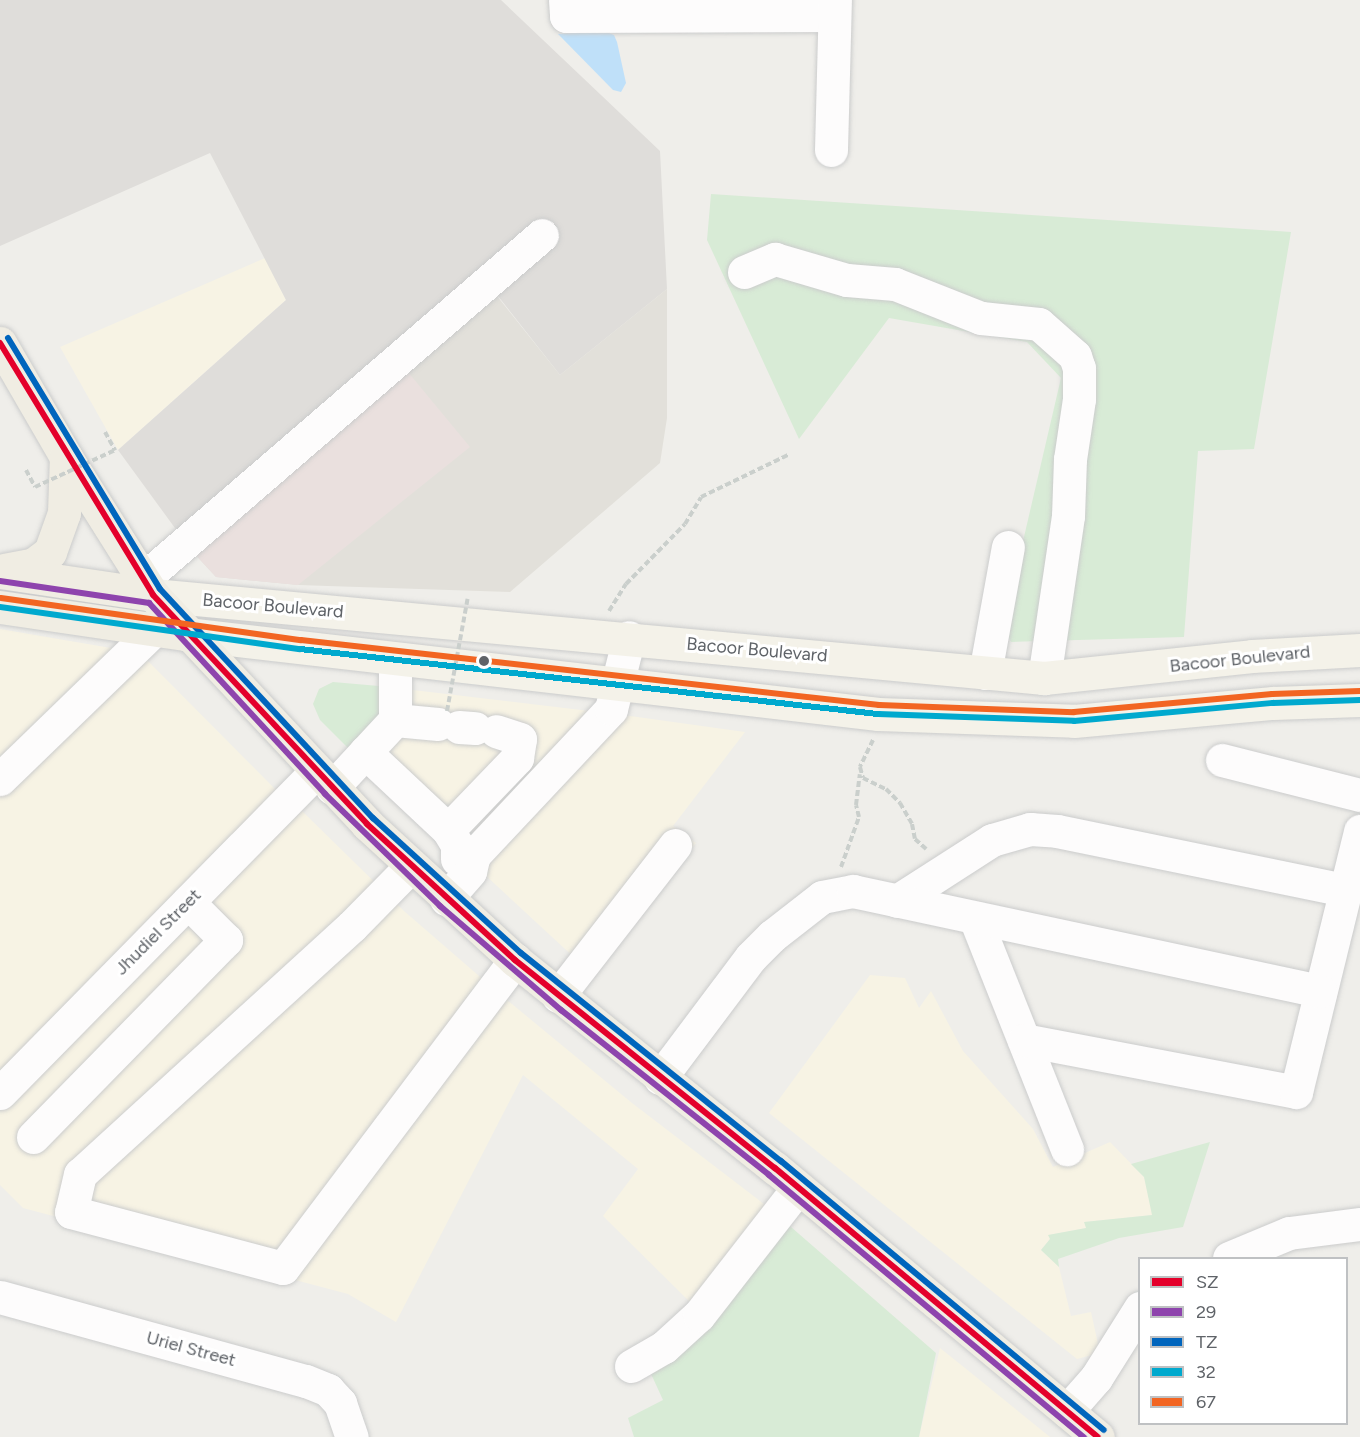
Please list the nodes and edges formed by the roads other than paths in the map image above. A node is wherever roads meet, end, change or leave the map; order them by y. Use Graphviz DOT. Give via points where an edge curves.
graph roads {
  1 [pos="565,0"];
  2 [pos="835,8"];
  3 [pos="831,150"];
  4 [pos="542,236"];
  5 [pos="744,272"];
  6 [pos="0,343"];
  7 [pos="66,458"];
  8 [pos="1008,547"];
  9 [pos="0,572"];
  10 [pos="147,587"];
  11 [pos="0,607"];
  12 [pos="154,630"];
  13 [pos="186,634"];
  14 [pos="617,636"];
  15 [pos="1360,650"];
  16 [pos="838,657"];
  17 [pos="395,659"];
  18 [pos="985,673"];
  19 [pos="1044,678"];
  20 [pos="617,686"];
  21 [pos="1360,699"];
  22 [pos="834,709"];
  23 [pos="395,720"];
  24 [pos="364,752"];
  25 [pos="1222,760"];
  26 [pos="0,779"];
  27 [pos="324,780"];
  28 [pos="1360,795"];
  29 [pos="1360,831"];
  30 [pos="675,845"];
  31 [pos="459,848"];
  32 [pos="429,884"];
  33 [pos="1345,890"];
  34 [pos="897,901"];
  35 [pos="188,902"];
  36 [pos="975,918"];
  37 [pos="515,960"];
  38 [pos="1320,991"];
  39 [pos="558,996"];
  40 [pos="1024,1040"];
  41 [pos="660,1078"];
  42 [pos="0,1093"];
  43 [pos="33,1137"];
  44 [pos="1068,1149"];
  45 [pos="798,1188"];
  46 [pos="1360,1224"];
  47 [pos="1231,1257"];
  48 [pos="0,1297"];
  49 [pos="1138,1311"];
  50 [pos="631,1366"];
  51 [pos="1066,1411"];
  52 [pos="352,1437"];
  53 [pos="1098,1437"];
  1 -- 2 [label="street" via="566,16"];
  2 -- 3 [label="street"];
  4 -- 10 [label="street"];
  5 -- 19 [label="street" via="775,260 847,280 895,284 981,318 1039,324 1075,356 1079,368 1078,399 1068,516"];
  6 -- 7 [label="highway"];
  7 -- 9 [label="highway" via="64,513 50,552 34,564"];
  7 -- 10 [label="highway"];
  8 -- 18 [label="street"];
  9 -- 10 [label="highway"];
  10 -- 13 [label="highway"];
  10 -- 14 [label="main road, Bacoor Boulevard"];
  11 -- 12 [label="highway"];
  12 -- 13 [label="highway"];
  12 -- 26 [label="street"];
  13 -- 17 [label="main road, Bacoor Boulevard"];
  13 -- 27 [label="highway"];
  14 -- 16 [label="main road, Bacoor Boulevard"];
  14 -- 20 [label="street"];
  15 -- 19 [label="main road, Bacoor Boulevard" via="1252,656"];
  16 -- 18 [label="main road, Bacoor Boulevard"];
  16 -- 22 [label="main road"];
  17 -- 20 [label="main road, Bacoor Boulevard"];
  17 -- 23 [label="street"];
  18 -- 19 [label="main road, Bacoor Boulevard"];
  20 -- 22 [label="main road, Bacoor Boulevard"];
  20 -- 31 [label="street" via="611,710"];
  21 -- 22 [label="main road, Bacoor Boulevard" via="1074,722"];
  23 -- 24 [label="street, Jhudiel Street"];
  23 -- 31 [label="street" via="463,724 520,740 517,758"];
  24 -- 27 [label="street, Jhudiel Street"];
  24 -- 31 [label="street"];
  25 -- 28 [label="street"];
  27 -- 32 [label="highway"];
  27 -- 35 [label="street, Jhudiel Street"];
  29 -- 33 [label="street"];
  30 -- 39 [label="street"];
  31 -- 32 [label="street" via="470,871"];
  32 -- 37 [label="highway"];
  32 -- 37 [label="street" via="358,921 80,1174 70,1212 283,1268"];
  33 -- 34 [label="street" via="1044,829 1004,834"];
  33 -- 38 [label="street"];
  34 -- 36 [label="street"];
  34 -- 41 [label="street" via="853,891 822,897 796,914 751,957"];
  35 -- 42 [label="street, Jhudiel Street"];
  35 -- 43 [label="street" via="226,940"];
  36 -- 38 [label="street"];
  36 -- 40 [label="street"];
  37 -- 39 [label="highway"];
  38 -- 40 [label="street" via="1296,1092"];
  39 -- 41 [label="highway"];
  40 -- 44 [label="street"];
  41 -- 45 [label="highway"];
  45 -- 50 [label="street" via="699,1315 664,1347"];
  45 -- 51 [label="highway"];
  46 -- 47 [label="street" via="1289,1233"];
  48 -- 52 [label="street, Uriel Street" via="306,1381 328,1390 340,1403"];
  49 -- 51 [label="street" via="1095,1378"];
  51 -- 53 [label="highway"];
}
